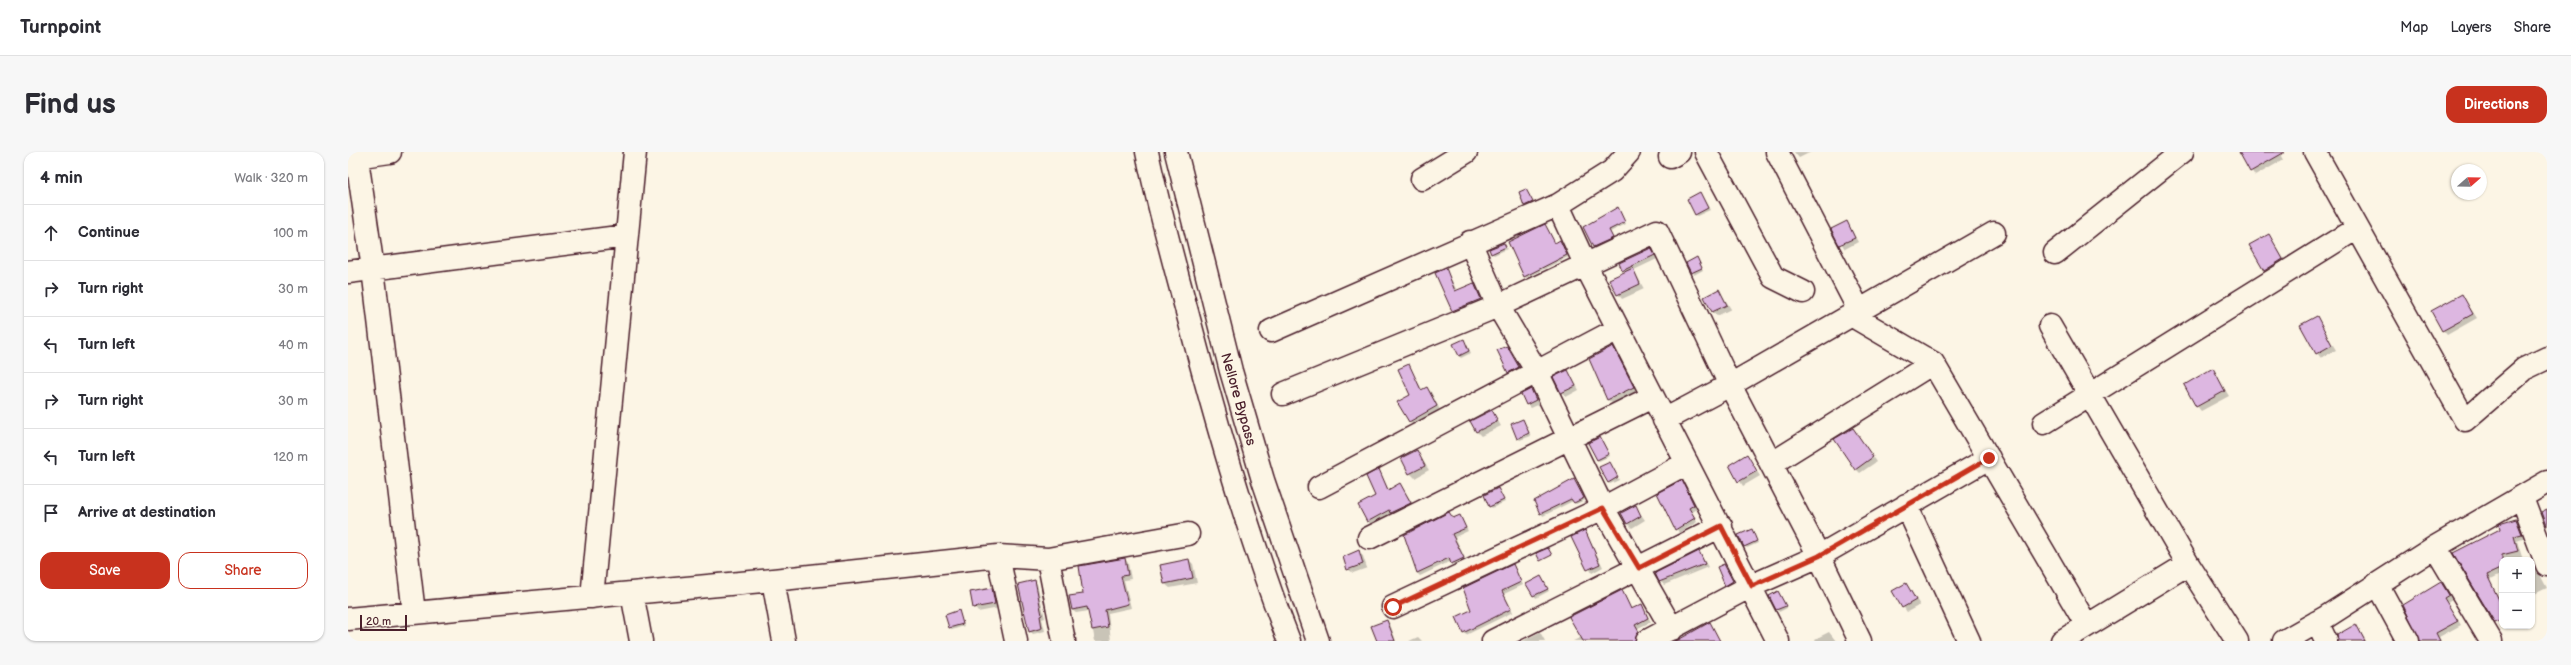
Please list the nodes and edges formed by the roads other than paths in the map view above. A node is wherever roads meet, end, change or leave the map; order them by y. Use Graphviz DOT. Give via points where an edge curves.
graph roads {
  1 [pos="390,152"];
  2 [pos="635,152"];
  3 [pos="1147,152"];
  4 [pos="1176,152"];
  5 [pos="1466,152"];
  6 [pos="1629,152"];
  7 [pos="1706,152"];
  8 [pos="1777,152"];
  9 [pos="2182,152"];
  10 [pos="2315,152"];
  11 [pos="353,156"];
  12 [pos="1422,179"];
  13 [pos="1558,205"];
  14 [pos="2357,228"];
  15 [pos="1994,233"];
  16 [pos="626,236"];
  17 [pos="1470,242"];
  18 [pos="2055,252"];
  19 [pos="1586,266"];
  20 [pos="373,269"];
  21 [pos="348,272"];
  22 [pos="1803,292"];
  23 [pos="1498,306"];
  24 [pos="1855,313"];
  25 [pos="2050,326"];
  26 [pos="1618,329"];
  27 [pos="1271,331"];
  28 [pos="2547,358"];
  29 [pos="1933,363"];
  30 [pos="1537,372"];
  31 [pos="1730,385"];
  32 [pos="1283,394"];
  33 [pos="2088,395"];
  34 [pos="1652,397"];
  35 [pos="1664,420"];
  36 [pos="2044,423"];
  37 [pos="1570,439"];
  38 [pos="1989,458"];
  39 [pos="1687,463"];
  40 [pos="1771,464"];
  41 [pos="2547,482"];
  42 [pos="1319,487"];
  43 [pos="2522,498"];
  44 [pos="1906,505"];
  45 [pos="1603,508"];
  46 [pos="1721,526"];
  47 [pos="1188,534"];
  48 [pos="1368,538"];
  49 [pos="2435,547"];
  50 [pos="998,556"];
  51 [pos="1819,556"];
  52 [pos="1048,559"];
  53 [pos="2188,564"];
  54 [pos="2547,565"];
  55 [pos="1639,568"];
  56 [pos="773,580"];
  57 [pos="2377,584"];
  58 [pos="1752,586"];
  59 [pos="632,593"];
  60 [pos="592,597"];
  61 [pos="1393,607"];
  62 [pos="414,613"];
  63 [pos="348,619"];
  64 [pos="2086,624"];
  65 [pos="1672,629"];
  66 [pos="2322,632"];
  67 [pos="641,641"];
  68 [pos="784,641"];
  69 [pos="1016,641"];
  70 [pos="1064,641"];
  71 [pos="1289,641"];
  72 [pos="1318,641"];
  73 [pos="1492,641"];
  74 [pos="1647,641"];
  75 [pos="1778,641"];
  76 [pos="1860,641"];
  77 [pos="1969,641"];
  78 [pos="2062,641"];
  79 [pos="2237,641"];
  80 [pos="2284,641"];
  81 [pos="2408,641"];
  82 [pos="2491,641"];
  1 -- 11 [label="main road"];
  2 -- 16 [label="main road"];
  3 -- 71 [label="main road, Nellore Bypass" via="1206,382 1271,592"];
  4 -- 72 [label="main road, Nellore Bypass" via="1231,371 1263,480"];
  5 -- 12 [label="main road"];
  6 -- 13 [label="main road" via="1612,171"];
  7 -- 22 [label="main road" via="1773,277"];
  8 -- 24 [label="main road"];
  9 -- 18 [label="main road"];
  10 -- 14 [label="main road"];
  11 -- 20 [label="main road"];
  13 -- 17 [label="main road"];
  13 -- 19 [label="main road"];
  14 -- 28 [label="main road" via="2465,420 2524,369"];
  14 -- 33 [label="main road"];
  15 -- 24 [label="main road"];
  16 -- 20 [label="main road"];
  16 -- 60 [label="main road"];
  17 -- 23 [label="main road"];
  17 -- 27 [label="main road"];
  19 -- 23 [label="main road"];
  19 -- 26 [label="main road"];
  19 -- 31 [label="main road" via="1657,231"];
  20 -- 21 [label="main road"];
  20 -- 62 [label="main road"];
  23 -- 30 [label="main road"];
  23 -- 32 [label="main road"];
  24 -- 29 [label="main road"];
  24 -- 31 [label="main road"];
  25 -- 33 [label="main road"];
  26 -- 30 [label="main road"];
  26 -- 34 [label="main road"];
  29 -- 38 [label="main road"];
  29 -- 40 [label="main road"];
  30 -- 37 [label="main road"];
  30 -- 42 [label="main road"];
  31 -- 35 [label="main road"];
  31 -- 40 [label="main road"];
  33 -- 36 [label="main road"];
  33 -- 53 [label="main road"];
  34 -- 35 [label="main road"];
  34 -- 37 [label="main road"];
  35 -- 39 [label="main road"];
  37 -- 45 [label="main road"];
  37 -- 48 [label="main road"];
  38 -- 44 [label="main road"];
  38 -- 64 [label="main road"];
  39 -- 45 [label="main road"];
  39 -- 46 [label="main road"];
  40 -- 51 [label="main road"];
  41 -- 43 [label="main road"];
  43 -- 49 [label="main road"];
  43 -- 54 [label="main road"];
  44 -- 51 [label="main road"];
  44 -- 77 [label="main road"];
  45 -- 55 [label="main road"];
  45 -- 61 [label="main road"];
  46 -- 55 [label="main road"];
  46 -- 58 [label="main road"];
  47 -- 52 [label="main road"];
  49 -- 57 [label="main road"];
  49 -- 82 [label="main road"];
  50 -- 52 [label="main road"];
  50 -- 56 [label="main road"];
  50 -- 69 [label="main road"];
  51 -- 58 [label="main road"];
  51 -- 76 [label="main road"];
  52 -- 70 [label="main road"];
  53 -- 64 [label="main road"];
  53 -- 79 [label="main road"];
  55 -- 65 [label="main road"];
  55 -- 73 [label="main road"];
  56 -- 59 [label="main road"];
  56 -- 68 [label="main road"];
  57 -- 66 [label="main road"];
  57 -- 81 [label="main road"];
  58 -- 65 [label="main road"];
  58 -- 75 [label="main road"];
  59 -- 60 [label="main road"];
  59 -- 67 [label="main road"];
  60 -- 62 [label="main road"];
  62 -- 63 [label="main road"];
  64 -- 78 [label="main road"];
  65 -- 74 [label="main road"];
  66 -- 80 [label="main road"];
}
